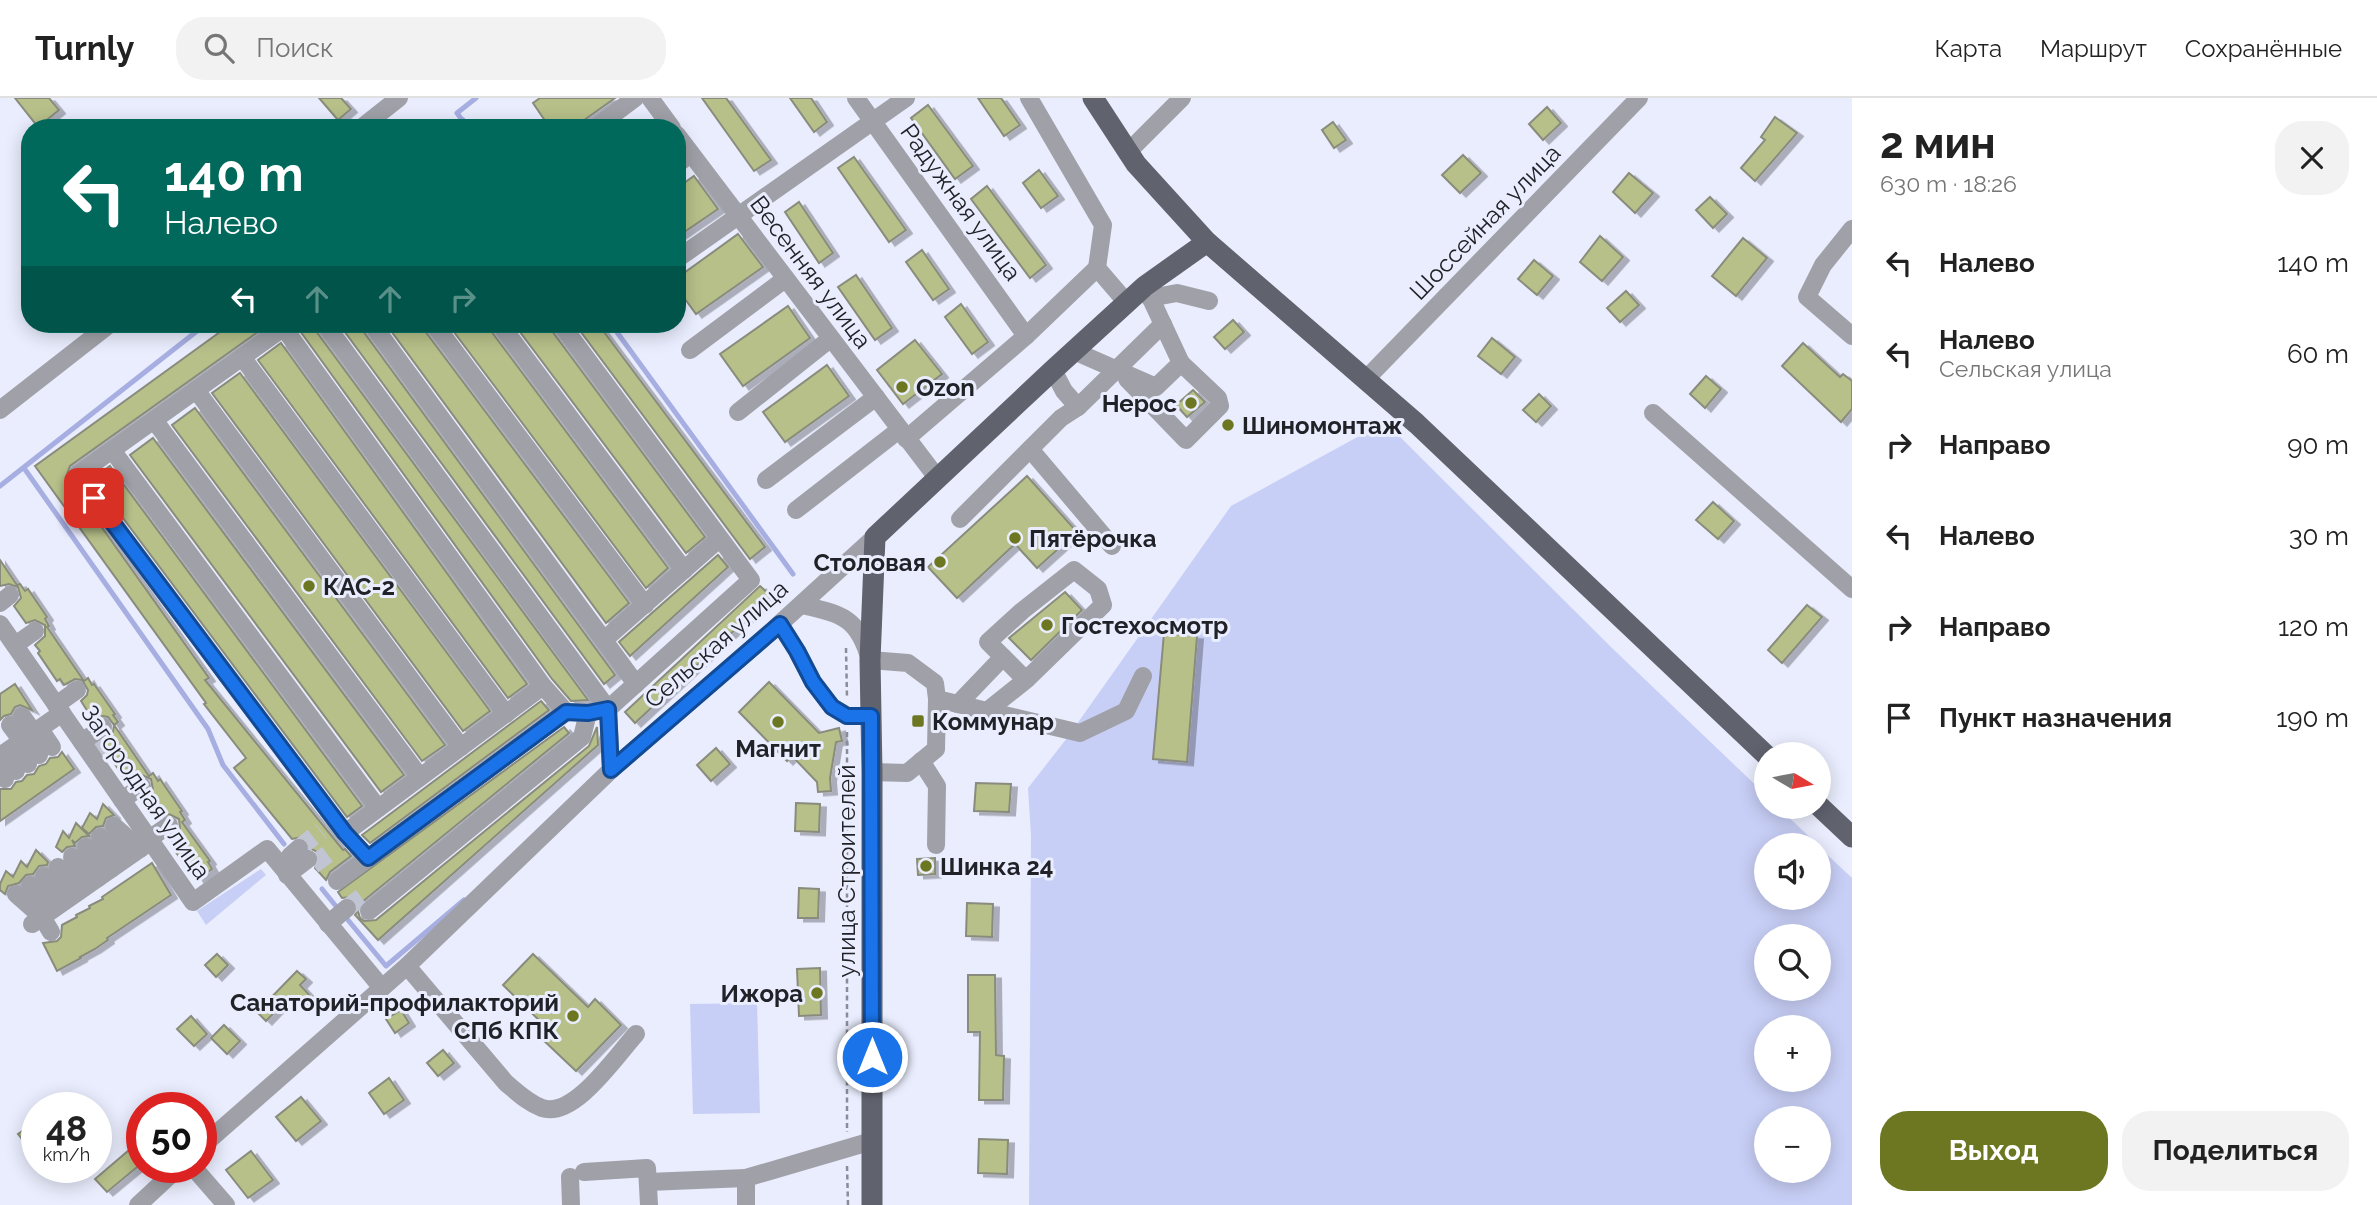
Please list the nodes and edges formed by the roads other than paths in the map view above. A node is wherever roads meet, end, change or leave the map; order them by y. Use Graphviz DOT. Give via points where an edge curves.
graph roads {
  1 [pos="398,98"];
  2 [pos="635,98"];
  3 [pos="650,98"];
  4 [pos="856,98"];
  5 [pos="906,98"];
  6 [pos="1029,98"];
  7 [pos="1093,98"];
  8 [pos="1182,98"];
  9 [pos="1639,98"];
  10 [pos="371,119"];
  11 [pos="607,119"];
  12 [pos="665,119"];
  13 [pos="873,121"];
  14 [pos="1128,152"];
  15 [pos="686,161"];
  16 [pos="737,216"];
  17 [pos="1852,229"];
  18 [pos="1207,242"];
  19 [pos="686,253"];
  20 [pos="1097,268"];
  21 [pos="785,279"];
  22 [pos="1148,292"];
  23 [pos="1209,301"];
  24 [pos="1127,303"];
  25 [pos="1163,324"];
  26 [pos="98,333"];
  27 [pos="273,333"];
  28 [pos="287,333"];
  29 [pos="332,333"];
  30 [pos="379,333"];
  31 [pos="441,333"];
  32 [pos="507,333"];
  33 [pos="568,333"];
  34 [pos="1026,336"];
  35 [pos="1852,337"];
  36 [pos="830,339"];
  37 [pos="690,350"];
  38 [pos="1074,351"];
  39 [pos="242,357"];
  40 [pos="1181,363"];
  41 [pos="1053,370"];
  42 [pos="1118,370"];
  43 [pos="1365,380"];
  44 [pos="196,390"];
  45 [pos="876,397"];
  46 [pos="1077,407"];
  47 [pos="0,410"];
  48 [pos="737,412"];
  49 [pos="1653,413"];
  50 [pos="154,420"];
  51 [pos="903,434"];
  52 [pos="1030,449"];
  53 [pos="112,450"];
  54 [pos="938,479"];
  55 [pos="766,480"];
  56 [pos="796,510"];
  57 [pos="960,519"];
  58 [pos="875,537"];
  59 [pos="719,539"];
  60 [pos="1112,546"];
  61 [pos="684,570"];
  62 [pos="1852,589"];
  63 [pos="645,605"];
  64 [pos="801,605"];
  65 [pos="0,624"];
  66 [pos="780,624"];
  67 [pos="604,640"];
  68 [pos="1003,656"];
  69 [pos="870,660"];
  70 [pos="1143,676"];
  71 [pos="1026,680"];
  72 [pos="636,684"];
  73 [pos="543,686"];
  74 [pos="61,698"];
  75 [pos="937,699"];
  76 [pos="958,704"];
  77 [pos="608,709"];
  78 [pos="987,711"];
  79 [pos="566,712"];
  80 [pos="588,713"];
  81 [pos="506,714"];
  82 [pos="871,716"];
  83 [pos="103,727"];
  84 [pos="17,738"];
  85 [pos="82,742"];
  86 [pos="1754,744"];
  87 [pos="461,747"];
  88 [pos="921,761"];
  89 [pos="23,765"];
  90 [pos="611,770"];
  91 [pos="873,772"];
  92 [pos="420,777"];
  93 [pos="378,808"];
  94 [pos="1831,817"];
  95 [pos="345,833"];
  96 [pos="1852,837"];
  97 [pos="936,845"];
  98 [pos="368,858"];
  99 [pos="65,861"];
  100 [pos="104,881"];
  101 [pos="337,881"];
  102 [pos="347,908"];
  103 [pos="369,911"];
  104 [pos="328,924"];
  105 [pos="407,966"];
  106 [pos="382,988"];
  107 [pos="636,1034"];
  108 [pos="217,1133"];
  109 [pos="872,1141"];
  110 [pos="746,1178"];
  111 [pos="648,1182"];
  112 [pos="162,1183"];
  113 [pos="207,1183"];
  114 [pos="138,1205"];
  115 [pos="226,1205"];
  116 [pos="571,1205"];
  117 [pos="649,1205"];
  118 [pos="746,1205"];
  119 [pos="872,1205"];
  1 -- 10 [label="street"];
  2 -- 11 [label="street"];
  3 -- 12 [label="street"];
  4 -- 13 [label="street, Радужная улица"];
  5 -- 13 [label="street"];
  6 -- 20 [label="street" via="1103,225"];
  7 -- 14 [label="main road"];
  8 -- 14 [label="street"];
  9 -- 43 [label="street, Шоссейная улица"];
  13 -- 16 [label="street"];
  13 -- 34 [label="street, Радужная улица"];
  14 -- 18 [label="main road"];
  15 -- 16 [label="street, Весенняя улица"];
  16 -- 19 [label="street"];
  16 -- 21 [label="street, Весенняя улица"];
  17 -- 35 [label="street" via="1823,265 1807,297"];
  18 -- 22 [label="main road, Сельская улица"];
  18 -- 43 [label="main road"];
  20 -- 24 [label="street"];
  20 -- 34 [label="street"];
  21 -- 36 [label="street, Весенняя улица"];
  21 -- 37 [label="street"];
  22 -- 23 [label="street"];
  22 -- 24 [label="main road, Сельская улица"];
  22 -- 25 [label="street"];
  24 -- 38 [label="main road, Сельская улица"];
  25 -- 40 [label="street"];
  25 -- 42 [label="street"];
  26 -- 47 [label="street"];
  27 -- 39 [label="street"];
  28 -- 73 [label="street"];
  29 -- 77 [label="street"];
  30 -- 67 [label="street"];
  31 -- 63 [label="street"];
  32 -- 61 [label="street"];
  33 -- 59 [label="street"];
  34 -- 51 [label="street"];
  36 -- 45 [label="street, Весенняя улица"];
  36 -- 48 [label="street"];
  38 -- 41 [label="main road, Сельская улица"];
  38 -- 42 [label="street"];
  39 -- 44 [label="street"];
  39 -- 81 [label="street"];
  40 -- 42 [label="street" via="1156,387"];
  40 -- 42 [label="street" via="1218,398 1220,406 1186,440"];
  41 -- 46 [label="street"];
  41 -- 54 [label="main road, Сельская улица"];
  42 -- 46 [label="street"];
  43 -- 86 [label="main road"];
  44 -- 50 [label="street"];
  44 -- 87 [label="street"];
  45 -- 51 [label="street, Весенняя улица"];
  45 -- 55 [label="street"];
  46 -- 52 [label="street"];
  49 -- 62 [label="street"];
  50 -- 53 [label="street"];
  50 -- 92 [label="street"];
  51 -- 54 [label="street, Весенняя улица"];
  51 -- 56 [label="street"];
  52 -- 57 [label="street"];
  52 -- 60 [label="street"];
  53 -- 93 [label="street"];
  53 -- 95 [label="street" via="77,475"];
  54 -- 58 [label="main road, Сельская улица"];
  58 -- 64 [label="street, Сельская улица"];
  58 -- 69 [label="main road, улица Строителей"];
  59 -- 61 [label="street"];
  59 -- 72 [label="street" via="751,580"];
  61 -- 63 [label="street"];
  63 -- 67 [label="street"];
  64 -- 66 [label="street, Сельская улица"];
  64 -- 69 [label="street" via="841,615 855,625"];
  65 -- 74 [label="street, Загородная улица" via="27,645"];
  66 -- 82 [label="street" via="832,707 847,716"];
  66 -- 90 [label="street, Сельская улица"];
  67 -- 72 [label="street"];
  68 -- 71 [label="street"];
  68 -- 71 [label="street" via="988,642 1074,570 1098,589 1103,605"];
  68 -- 76 [label="street"];
  69 -- 75 [label="street" via="908,663 935,683"];
  69 -- 82 [label="main road, улица Строителей"];
  70 -- 78 [label="street" via="1126,711 1080,733"];
  71 -- 78 [label="street"];
  72 -- 77 [label="street"];
  73 -- 79 [label="street"];
  73 -- 81 [label="street"];
  74 -- 84 [label="street"];
  74 -- 85 [label="street, Загородная улица"];
  75 -- 76 [label="street"];
  75 -- 88 [label="street" via="936,749"];
  76 -- 78 [label="street"];
  77 -- 80 [label="street"];
  77 -- 90 [label="street"];
  79 -- 80 [label="street"];
  79 -- 98 [label="street"];
  80 -- 103 [label="street" via="582,737"];
  81 -- 87 [label="street"];
  82 -- 91 [label="main road, улица Строителей"];
  83 -- 85 [label="street"];
  84 -- 89 [label="street"];
  84 -- 89 [label="street"];
  85 -- 100 [label="street, Загородная улица" via="127,789"];
  87 -- 92 [label="street"];
  88 -- 91 [label="street" via="907,773"];
  88 -- 97 [label="street" via="937,786"];
  90 -- 105 [label="street, Сельская улица"];
  91 -- 109 [label="main road, улица Строителей"];
  92 -- 93 [label="street"];
  93 -- 95 [label="street"];
  94 -- 96 [label="main road"];
  95 -- 98 [label="street"];
  98 -- 101 [label="street"];
  99 -- 100 [label="street"];
  99 -- 100 [label="street"];
  99 -- 100 [label="street"];
  99 -- 100 [label="street"];
  100 -- 104 [label="street, Загородная улица" via="189,880 193,902 267,849 299,866"];
  102 -- 104 [label="street"];
  104 -- 106 [label="street, Загородная улица"];
  105 -- 106 [label="street, Сельская улица"];
  105 -- 107 [label="street" via="506,1083 543,1109 560,1109 578,1099"];
  106 -- 108 [label="street, Сельская улица"];
  109 -- 110 [label="street"];
  109 -- 119 [label="main road, улица Строителей"];
  110 -- 111 [label="street"];
  110 -- 118 [label="street"];
  111 -- 116 [label="street" via="648,1168 577,1175"];
  111 -- 117 [label="street"];
  112 -- 114 [label="street"];
  113 -- 115 [label="street"];
}
